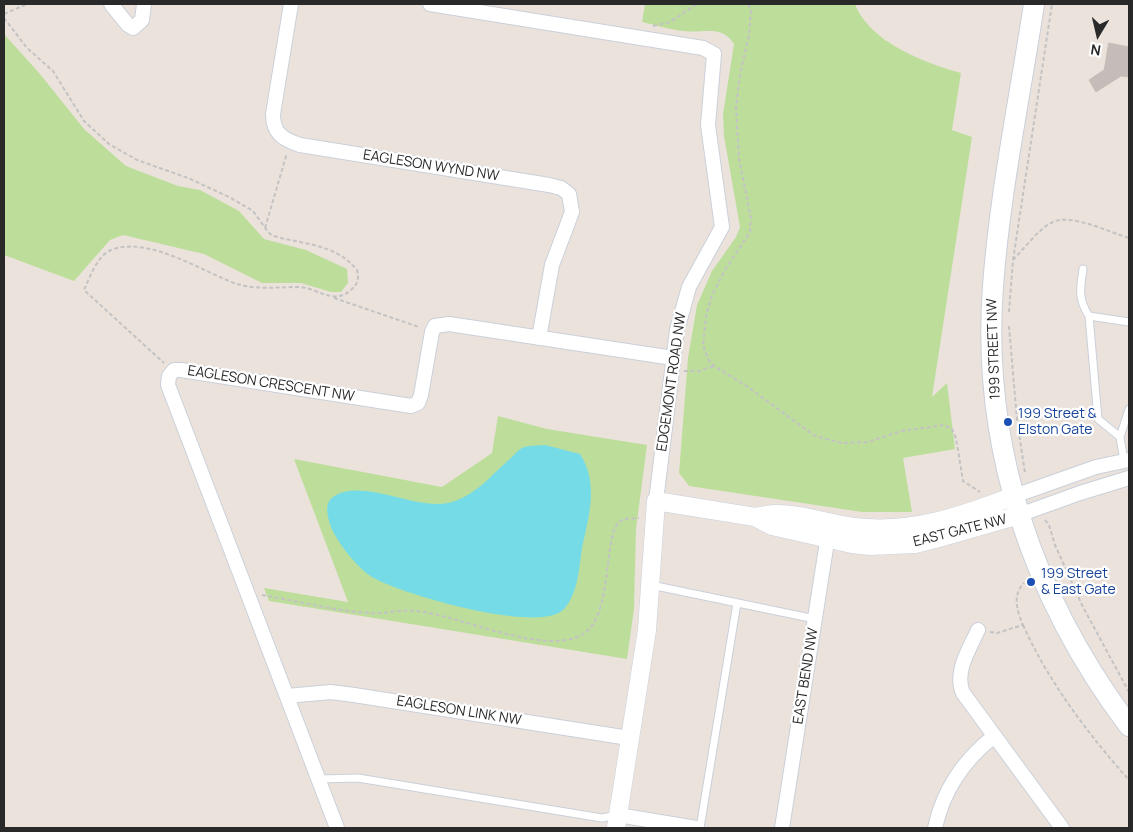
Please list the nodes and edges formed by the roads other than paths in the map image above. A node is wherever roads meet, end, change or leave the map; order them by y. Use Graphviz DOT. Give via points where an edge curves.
graph roads {
  1 [pos="111,4"];
  2 [pos="144,4"];
  3 [pos="291,4"];
  4 [pos="430,4"];
  5 [pos="1034,4"];
  6 [pos="1083,269"];
  7 [pos="1089,316"];
  8 [pos="1129,322"];
  9 [pos="539,338"];
  10 [pos="673,363"];
  11 [pos="1129,409"];
  12 [pos="1120,437"];
  13 [pos="1126,461"];
  14 [pos="1128,481"];
  15 [pos="1014,496"];
  16 [pos="656,501"];
  17 [pos="1019,516"];
  18 [pos="829,531"];
  19 [pos="651,585"];
  20 [pos="737,603"];
  21 [pos="815,619"];
  22 [pos="978,630"];
  23 [pos="287,696"];
  24 [pos="1129,726"];
  25 [pos="993,736"];
  26 [pos="629,738"];
  27 [pos="318,779"];
  28 [pos="617,822"];
  29 [pos="337,828"];
  30 [pos="696,828"];
  31 [pos="700,828"];
  32 [pos="782,828"];
  33 [pos="935,828"];
  34 [pos="1062,828"];
  1 -- 2 [label="street" via="133,28 142,20"];
  3 -- 9 [label="street, EAGLESON WYND NW" via="273,114 273,126 289,142 548,185 569,194 572,212 552,265"];
  4 -- 10 [label="street, EDGEMONT ROAD NW" via="703,48 714,54 708,125 722,227 689,287 680,314"];
  5 -- 15 [label="main road, 199 STREET NW" via="999,227 993,286 995,400"];
  6 -- 7 [label="lane" via="1080,292 1082,305"];
  7 -- 8 [label="lane"];
  7 -- 12 [label="lane" via="1098,419"];
  9 -- 10 [label="street"];
  9 -- 23 [label="street, EAGLESON CRESCENT NW" via="449,324 435,326 421,395 411,406 174,370 169,376 168,386"];
  10 -- 16 [label="street, EDGEMONT ROAD NW"];
  11 -- 12 [label="lane"];
  12 -- 13 [label="lane"];
  13 -- 14 [label="street"];
  13 -- 15 [label="street" via="1070,475"];
  14 -- 17 [label="street" via="1080,493"];
  15 -- 17 [label="main road, 199 STREET NW"];
  15 -- 18 [label="street, EAST GATE NW" via="919,527 854,527"];
  16 -- 18 [label="street, EAST GATE NW" via="755,517 772,526"];
  16 -- 19 [label="street, EDGEMONT ROAD NW"];
  17 -- 18 [label="street, EAST GATE NW" via="915,544 870,546"];
  17 -- 24 [label="main road, 199 STREET NW" via="1037,568 1066,629"];
  18 -- 21 [label="street, EAST BEND NW"];
  19 -- 20 [label="lane"];
  19 -- 26 [label="street, EDGEMONT ROAD NW" via="648,630"];
  20 -- 21 [label="lane"];
  20 -- 31 [label="lane"];
  21 -- 32 [label="street, EAST BEND NW"];
  22 -- 25 [label="street" via="964,661 959,684 969,704"];
  23 -- 26 [label="street, EAGLESON LINK NW" via="331,692"];
  23 -- 27 [label="street, EAGLESON CRESCENT NW"];
  25 -- 33 [label="street" via="958,772"];
  25 -- 34 [label="street"];
  26 -- 28 [label="street, EDGEMONT ROAD NW"];
  27 -- 28 [label="lane" via="358,778"];
  27 -- 29 [label="street, EAGLESON CRESCENT NW"];
  28 -- 30 [label="street"];
}
